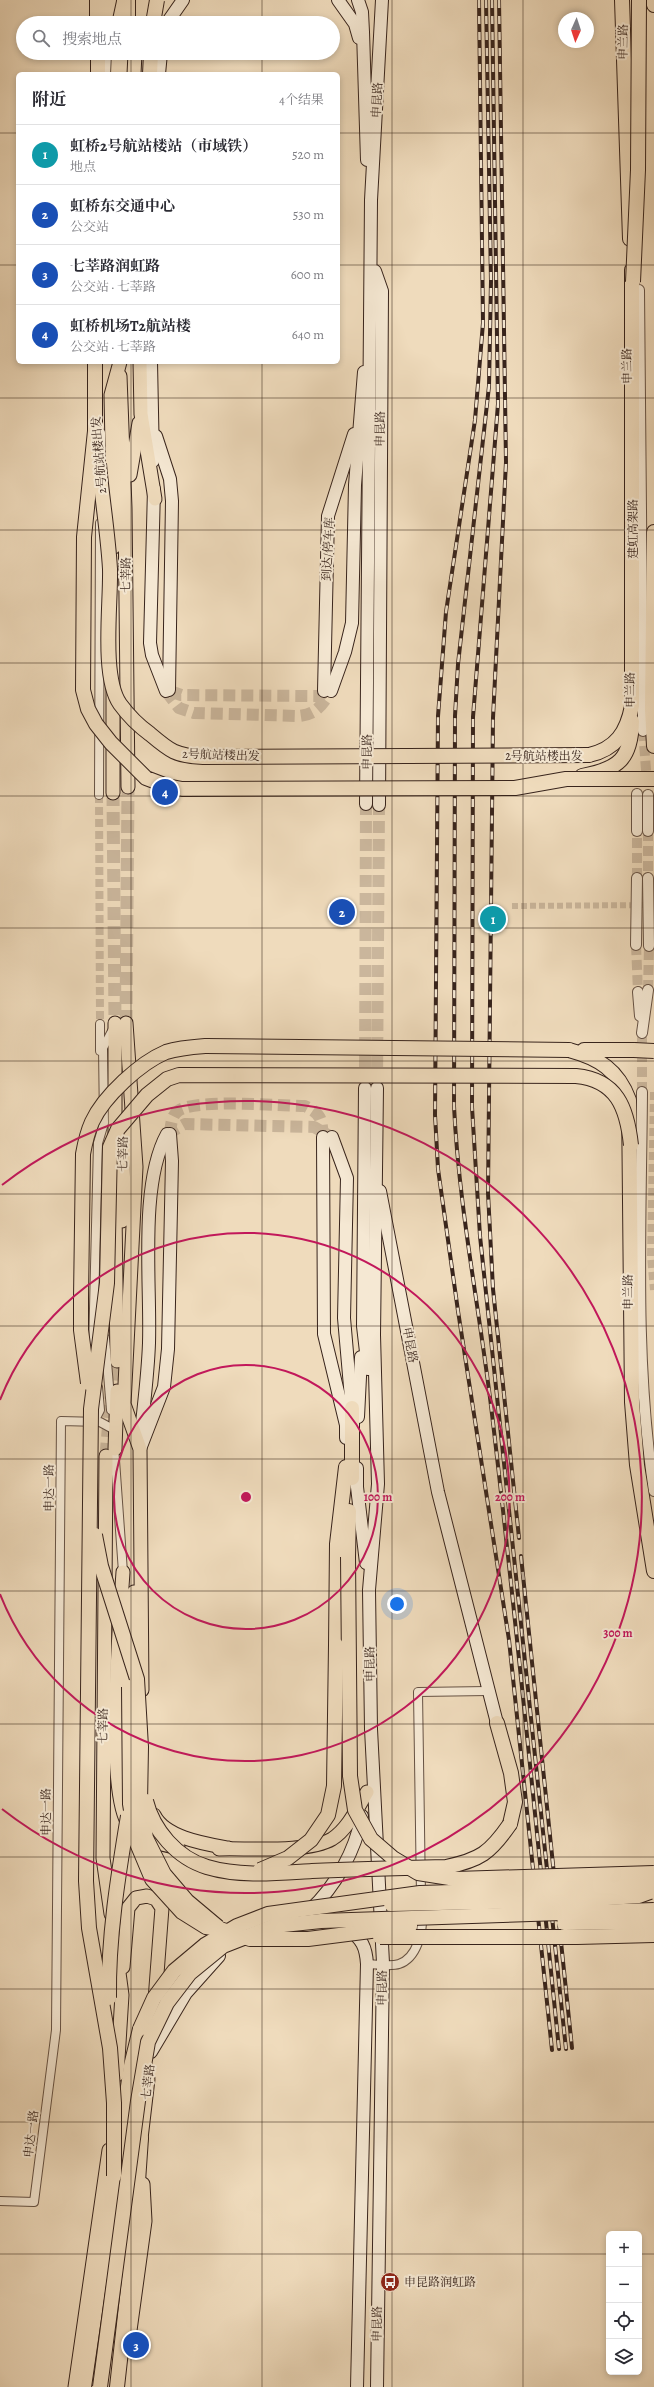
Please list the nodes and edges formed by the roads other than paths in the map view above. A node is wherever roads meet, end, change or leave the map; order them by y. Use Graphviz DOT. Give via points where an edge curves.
graph roads {
  1 [pos="97,0"];
  2 [pos="109,0"];
  3 [pos="137,0"];
  4 [pos="143,0"];
  5 [pos="158,0"];
  6 [pos="183,0"];
  7 [pos="338,0"];
  8 [pos="358,0"];
  9 [pos="382,0"];
  10 [pos="622,0"];
  11 [pos="637,0"];
  12 [pos="653,0"];
  13 [pos="654,5"];
  14 [pos="97,16"];
  15 [pos="106,16"];
  16 [pos="109,16"];
  17 [pos="136,16"];
  18 [pos="144,16"];
  19 [pos="148,16"];
  20 [pos="155,16"];
  21 [pos="172,16"];
  22 [pos="364,50"];
  23 [pos="135,60"];
  24 [pos="143,60"];
  25 [pos="151,60"];
  26 [pos="160,60"];
  27 [pos="134,72"];
  28 [pos="143,72"];
  29 [pos="150,72"];
  30 [pos="159,72"];
  31 [pos="371,200"];
  32 [pos="372,260"];
  33 [pos="633,282"];
  34 [pos="372,290"];
  35 [pos="95,364"];
  36 [pos="102,364"];
  37 [pos="119,364"];
  38 [pos="120,364"];
  39 [pos="139,364"];
  40 [pos="151,364"];
  41 [pos="361,411"];
  42 [pos="146,412"];
  43 [pos="96,431"];
  44 [pos="155,499"];
  45 [pos="126,508"];
  46 [pos="654,532"];
  47 [pos="370,556"];
  48 [pos="382,600"];
  49 [pos="632,706"];
  50 [pos="653,712"];
  51 [pos="643,732"];
  52 [pos="654,746"];
  53 [pos="589,756"];
  54 [pos="566,779"];
  55 [pos="654,779"];
  56 [pos="128,787"];
  57 [pos="113,793"];
  58 [pos="637,794"];
  59 [pos="648,795"];
  60 [pos="99,796"];
  61 [pos="366,804"];
  62 [pos="379,805"];
  63 [pos="637,831"];
  64 [pos="648,831"];
  65 [pos="637,878"];
  66 [pos="648,878"];
  67 [pos="636,946"];
  68 [pos="649,946"];
  69 [pos="643,991"];
  70 [pos="120,1023"];
  71 [pos="100,1024"];
  72 [pos="642,1034"];
  73 [pos="570,1050"];
  74 [pos="654,1051"];
  75 [pos="642,1092"];
  76 [pos="101,1096"];
  77 [pos="376,1105"];
  78 [pos="631,1145"];
  79 [pos="101,1169"];
  80 [pos="120,1284"];
  81 [pos="93,1314"];
  82 [pos="105,1315"];
  83 [pos="363,1326"];
  84 [pos="377,1407"];
  85 [pos="352,1408"];
  86 [pos="88,1415"];
  87 [pos="113,1429"];
  88 [pos="358,1430"];
  89 [pos="140,1449"];
  90 [pos="110,1452"];
  91 [pos="346,1467"];
  92 [pos="654,1491"];
  93 [pos="350,1498"];
  94 [pos="90,1511"];
  95 [pos="139,1557"];
  96 [pos="654,1571"];
  97 [pos="123,1572"];
  98 [pos="369,1590"];
  99 [pos="130,1618"];
  100 [pos="129,1687"];
  101 [pos="488,1691"];
  102 [pos="497,1723"];
  103 [pos="371,1729"];
  104 [pos="141,1777"];
  105 [pos="367,1792"];
  106 [pos="130,1804"];
  107 [pos="228,1848"];
  108 [pos="654,1872"];
  109 [pos="252,1873"];
  110 [pos="654,1880"];
  111 [pos="654,1886"];
  112 [pos="654,1890"];
  113 [pos="322,1906"];
  114 [pos="654,1910"];
  115 [pos="574,1913"];
  116 [pos="654,1922"];
  117 [pos="278,1924"];
  118 [pos="220,1929"];
  119 [pos="654,1935"];
  120 [pos="347,1936"];
  121 [pos="367,1964"];
  122 [pos="382,1964"];
  123 [pos="122,1995"];
  124 [pos="110,2048"];
  125 [pos="151,2052"];
  126 [pos="141,2138"];
  127 [pos="114,2176"];
  128 [pos="0,2201"];
  129 [pos="74,2387"];
  130 [pos="84,2387"];
  131 [pos="100,2387"];
  132 [pos="112,2387"];
  133 [pos="117,2387"];
  134 [pos="123,2387"];
  135 [pos="357,2387"];
  136 [pos="377,2387"];
  1 -- 14 [label="highway"];
  2 -- 15 [label="highway"];
  2 -- 16 [label="street"];
  3 -- 17 [label="main road"];
  4 -- 18 [label="highway"];
  5 -- 19 [label="main road"];
  5 -- 20 [label="highway, bridge"];
  6 -- 21 [label="main road"];
  7 -- 22 [label="main road, 申昆路" via="355,24"];
  8 -- 22 [label="main road, 申昆路" via="362,12"];
  9 -- 31 [label="main road, 申昆路"];
  10 -- 33 [label="highway, bridge"];
  11 -- 33 [label="highway, bridge" via="638,170"];
  11 -- 51 [label="street, 申兰路"];
  12 -- 13 [label="highway"];
  22 -- 31 [label="main road, 申昆路" via="366,157"];
  23 -- 27 [label="main road"];
  24 -- 28 [label="highway"];
  25 -- 29 [label="highway"];
  26 -- 30 [label="main road"];
  31 -- 32 [label="main road, 申昆路"];
  32 -- 34 [label="main road, 申昆路"];
  32 -- 48 [label="main road, 申昆路" via="382,291 379,530"];
  33 -- 49 [label="highway, 建虹高架路"];
  34 -- 41 [label="main road, 到达/停车库"];
  34 -- 47 [label="main road, 申昆路"];
  35 -- 43 [label="highway, 2号航站楼出发"];
  36 -- 60 [label="street"];
  37 -- 57 [label="main road" via="111,395 114,467"];
  38 -- 45 [label="main road, 七莘路"];
  39 -- 42 [label="main road"];
  40 -- 42 [label="main road"];
  41 -- 41 [label="main road, 到达/停车库" via="355,485 352,623 345,652 327,691 328,516"];
  42 -- 44 [label="main road"];
  42 -- 44 [label="main road" via="170,479 172,501 168,691 150,643"];
  42 -- 45 [label="main road"];
  43 -- 53 [label="highway, 2号航站楼出发, bridge" via="110,569 110,668 114,690 119,703 127,712 171,752 182,756 203,757"];
  43 -- 54 [label="highway, bridge" via="84,537 83,690 96,724 146,778 182,789 515,788"];
  45 -- 56 [label="main road, 七莘路"];
  46 -- 50 [label="highway"];
  47 -- 48 [label="main road, 申昆路"];
  47 -- 61 [label="main road, 申昆路"];
  48 -- 62 [label="main road, 申昆路"];
  49 -- 53 [label="highway, 建虹高架路" via="629,720 618,741 601,753"];
  49 -- 54 [label="highway, bridge" via="630,745 622,760 596,773"];
  50 -- 52 [label="highway"];
  54 -- 55 [label="highway, bridge"];
  58 -- 63 [label="street"];
  59 -- 64 [label="street"];
  65 -- 67 [label="street"];
  66 -- 68 [label="street"];
  69 -- 72 [label="street"];
  70 -- 80 [label="main road, 七莘路"];
  70 -- 81 [label="street" via="103,1048 104,1123 98,1143"];
  70 -- 89 [label="main road" via="136,1167 124,1404"];
  70 -- 90 [label="main road, 七莘路" via="117,1390"];
  71 -- 76 [label="street"];
  73 -- 74 [label="highway, bridge"];
  73 -- 78 [label="highway, bridge" via="599,1060 622,1082 631,1109"];
  73 -- 86 [label="highway, bridge" via="206,1046 168,1052 144,1064 100,1109 86,1137 83,1154 81,1298"];
  75 -- 92 [label="street, 申兰路" via="641,1359 646,1436"];
  77 -- 83 [label="main road, 申昆路" via="371,1088"];
  77 -- 84 [label="main road, 申昆路" via="374,1335"];
  77 -- 101 [label="main road, 申昆路" via="380,1189 438,1492"];
  78 -- 86 [label="highway, bridge" via="626,1115 620,1102 603,1082 592,1077 509,1074 205,1074 179,1075 167,1079 147,1094 130,1114 118,1129 110,1147 107,1283"];
  78 -- 96 [label="highway" via="632,1402 638,1465"];
  79 -- 82 [label="street" via="101,1251"];
  81 -- 82 [label="street"];
  81 -- 86 [label="street" via="93,1353 100,1410 97,1416"];
  82 -- 87 [label="street"];
  83 -- 84 [label="main road, 申昆路" via="370,1387"];
  83 -- 88 [label="main road"];
  84 -- 98 [label="main road, 申昆路" via="378,1484"];
  85 -- 88 [label="main road, 申昆路"];
  85 -- 91 [label="main road, 申昆路" via="344,1318 347,1178 328,1137 324,1334 346,1425"];
  85 -- 93 [label="highway"];
  86 -- 87 [label="street"];
  86 -- 94 [label="highway, bridge"];
  86 -- 128 [label="street, 申达一路" via="61,1421 56,2030 34,2202"];
  87 -- 90 [label="street"];
  88 -- 98 [label="main road, 申昆路" via="357,1488"];
  89 -- 89 [label="main road" via="149,1344 149,1223 153,1172 155,1161 169,1134 172,1161 168,1349 164,1387"];
  89 -- 95 [label="main road"];
  90 -- 97 [label="street"];
  90 -- 123 [label="main road, 七莘路" via="103,1858"];
  91 -- 93 [label="highway"];
  91 -- 109 [label="highway, bridge" via="337,1544 334,1786 328,1815 311,1840 288,1858"];
  93 -- 108 [label="highway, bridge" via="350,1776 355,1810 371,1839 393,1858 418,1873 456,1879"];
  94 -- 104 [label="highway, bridge" via="101,1566 137,1679"];
  94 -- 124 [label="highway, bridge" via="86,1881 89,1928"];
  95 -- 99 [label="main road"];
  95 -- 107 [label="main road" via="143,1778 149,1805 157,1822 170,1830 191,1841"];
  97 -- 99 [label="main road"];
  97 -- 107 [label="main road" via="118,1654 116,1779 120,1805 129,1825 146,1838 165,1845 194,1849"];
  98 -- 103 [label="main road, 申昆路"];
  99 -- 100 [label="main road"];
  100 -- 106 [label="highway, bridge"];
  101 -- 102 [label="main road, 申昆路"];
  101 -- 122 [label="street" via="418,1692 420,1941 410,1956 398,1964"];
  102 -- 109 [label="highway, bridge" via="511,1773 515,1802 510,1824 496,1845 472,1861 446,1867"];
  103 -- 105 [label="main road"];
  103 -- 122 [label="main road, 申昆路"];
  104 -- 109 [label="highway, bridge" via="149,1811 161,1834 182,1855 205,1867"];
  104 -- 118 [label="highway, bridge" via="140,1803 146,1838 164,1874 187,1901"];
  105 -- 107 [label="main road" via="348,1823 333,1838 313,1846"];
  105 -- 117 [label="main road" via="360,1825 349,1856 329,1890 308,1912"];
  106 -- 118 [label="highway, bridge" via="136,1841 152,1879 182,1912 206,1927"];
  106 -- 124 [label="highway, bridge" via="108,1970"];
  110 -- 115 [label="highway, bridge" via="616,1903"];
  111 -- 113 [label="highway, bridge" via="420,1893"];
  112 -- 113 [label="highway, bridge" via="639,1896 576,1900"];
  113 -- 127 [label="highway, bridge" via="268,1914 237,1926 205,1945 174,1971 154,1998 140,2029 131,2066"];
  114 -- 115 [label="highway, bridge"];
  115 -- 131 [label="highway, bridge" via="321,1921 274,1926 223,1946 190,1973 167,2003 148,2042"];
  116 -- 120 [label="highway, bridge" via="416,1924"];
  117 -- 121 [label="main road, 申昆路" via="314,1922 342,1925 360,1938 366,1950"];
  117 -- 125 [label="main road" via="249,1934 217,1957 186,1993"];
  118 -- 120 [label="highway, bridge" via="250,1939 280,1941"];
  119 -- 120 [label="highway, bridge" via="417,1938"];
  121 -- 122 [label="street"];
  121 -- 135 [label="main road, 申昆路"];
  122 -- 136 [label="main road, 申昆路"];
  123 -- 125 [label="main road, 七莘路" via="128,1908 136,1898 148,1896 156,1899 162,1908"];
  123 -- 129 [label="main road, 七莘路" via="115,2103 100,2225"];
  124 -- 127 [label="highway, bridge" via="114,2102"];
  125 -- 126 [label="main road, 七莘路"];
  126 -- 132 [label="main road, 七莘路"];
  126 -- 133 [label="highway" via="136,2226"];
  126 -- 134 [label="main road" via="145,2221"];
  127 -- 130 [label="highway"];
}
